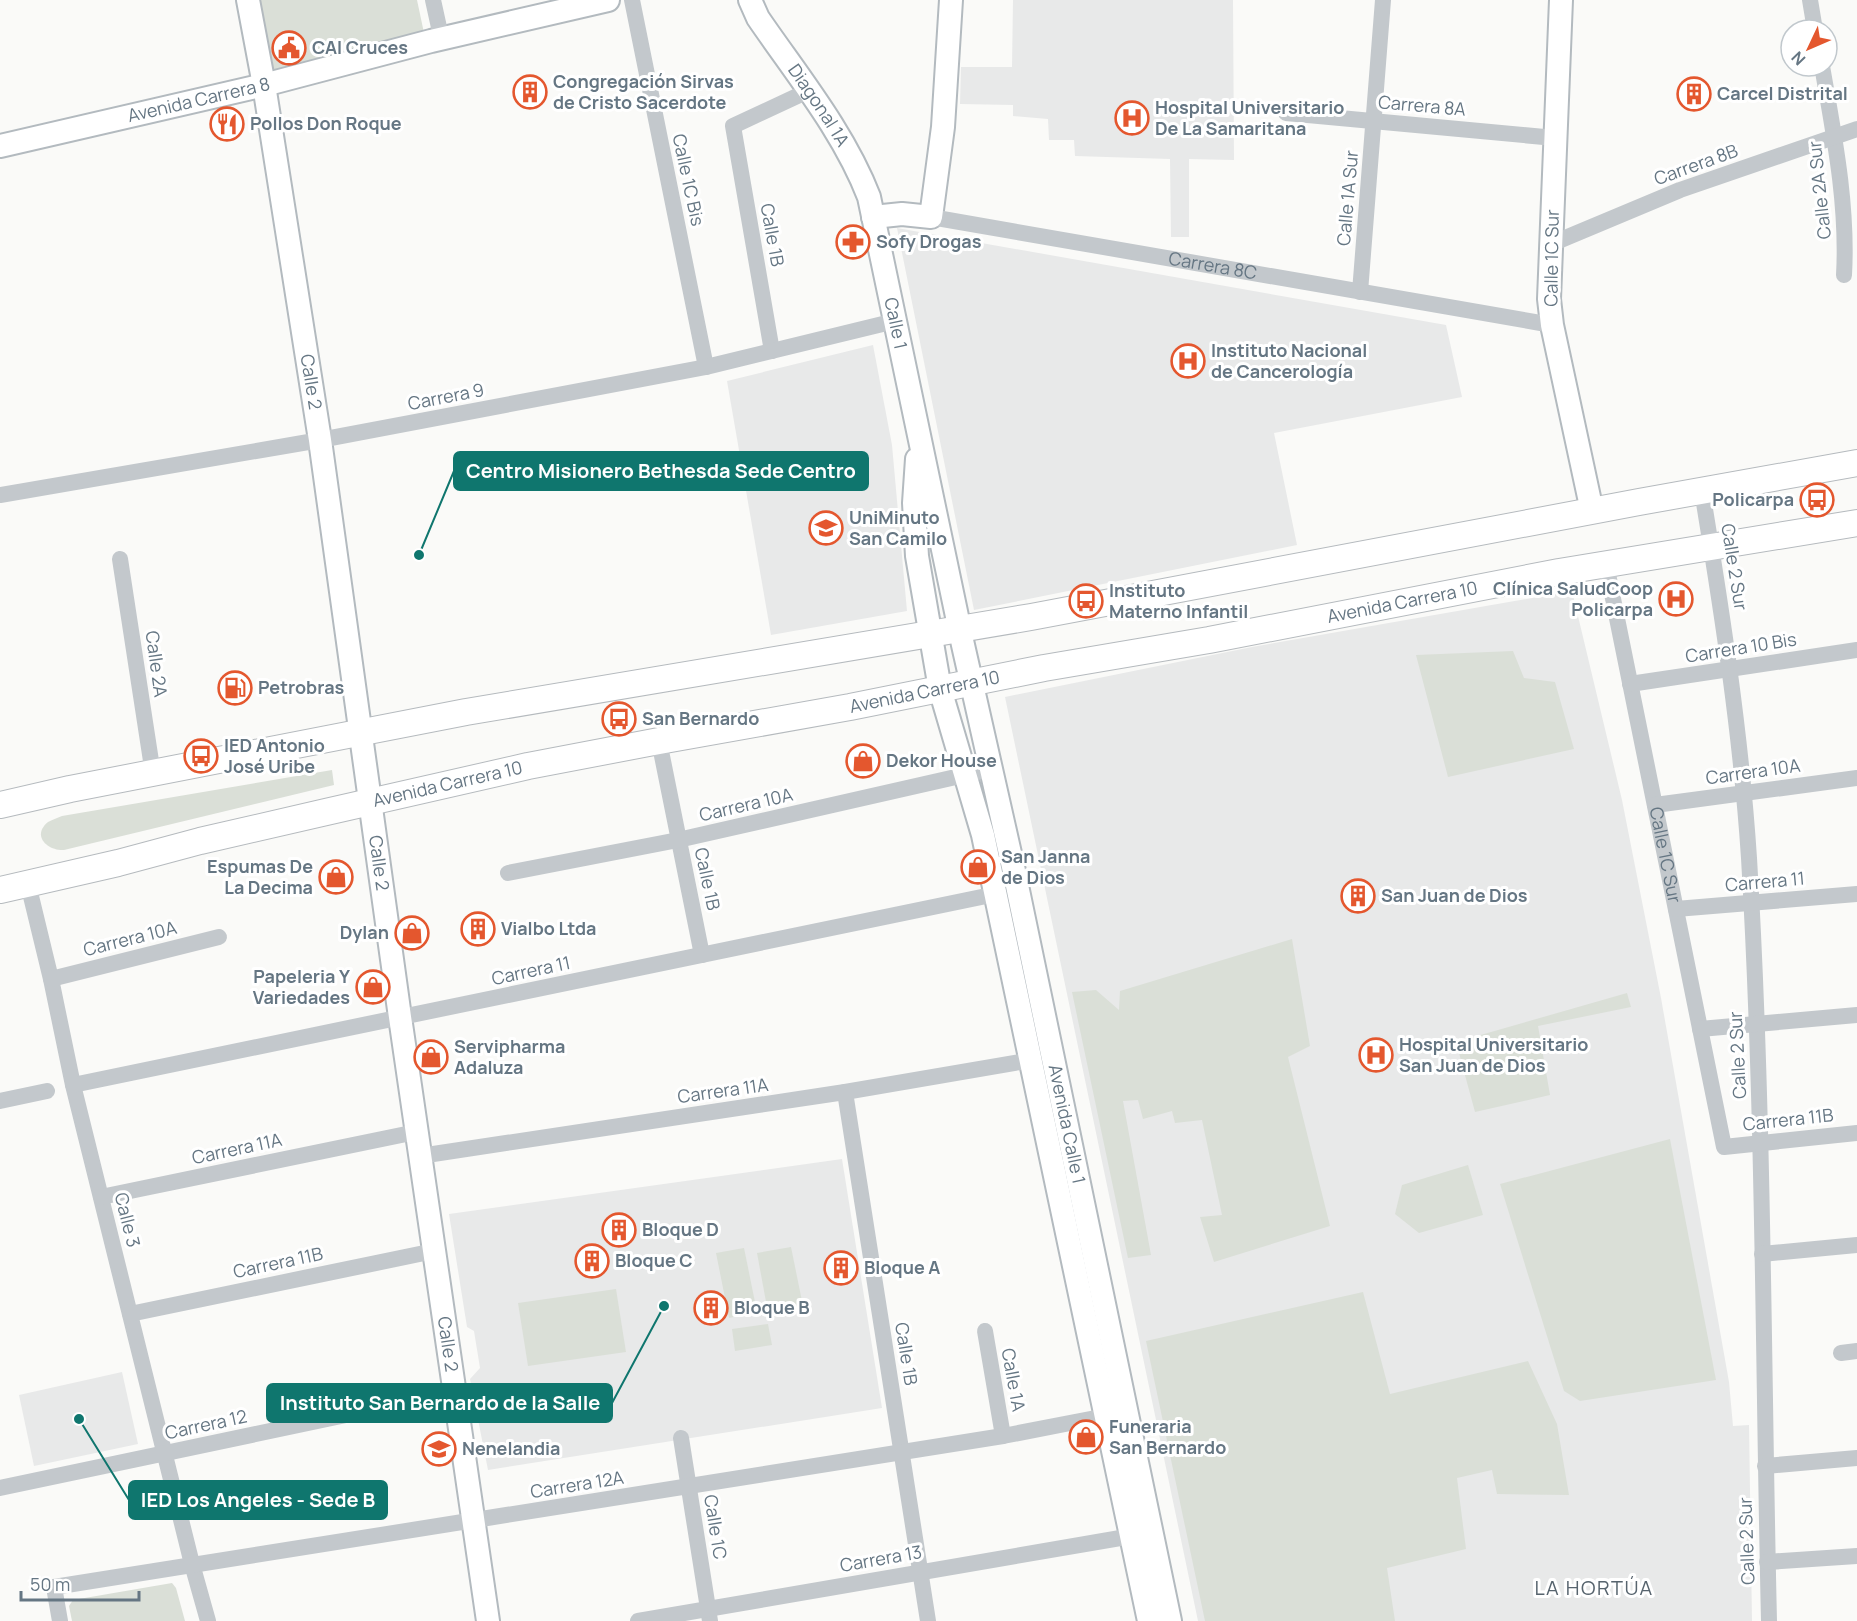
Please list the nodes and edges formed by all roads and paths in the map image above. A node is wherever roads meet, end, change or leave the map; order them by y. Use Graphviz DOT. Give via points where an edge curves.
graph roads {
  1 [pos="248,0"];
  2 [pos="433,0"];
  3 [pos="608,0"];
  4 [pos="632,0"];
  5 [pos="750,0"];
  6 [pos="951,0"];
  7 [pos="1383,0"];
  8 [pos="1562,0"];
  9 [pos="1810,0"];
  10 [pos="551,6"];
  11 [pos="1813,18"];
  12 [pos="440,36"];
  13 [pos="1824,78"];
  14 [pos="264,85"];
  15 [pos="808,91"];
  16 [pos="1286,113"];
  17 [pos="1374,121"];
  18 [pos="1857,129"];
  19 [pos="1835,137"];
  20 [pos="1555,138"];
  21 [pos="0,146"];
  22 [pos="873,217"];
  23 [pos="931,218"];
  24 [pos="1551,244"];
  25 [pos="1844,275"];
  26 [pos="1360,292"];
  27 [pos="895,321"];
  28 [pos="1552,325"];
  29 [pos="772,351"];
  30 [pos="706,367"];
  31 [pos="918,431"];
  32 [pos="321,440"];
  33 [pos="1857,463"];
  34 [pos="1702,491"];
  35 [pos="0,495"];
  36 [pos="1592,511"];
  37 [pos="1857,523"];
  38 [pos="1711,548"];
  39 [pos="120,559"];
  40 [pos="1606,564"];
  41 [pos="960,628"];
  42 [pos="930,633"];
  43 [pos="1857,650"];
  44 [pos="1730,669"];
  45 [pos="971,683"];
  46 [pos="1630,684"];
  47 [pos="940,689"];
  48 [pos="361,733"];
  49 [pos="659,741"];
  50 [pos="991,769"];
  51 [pos="153,774"];
  52 [pos="965,775"];
  53 [pos="1857,778"];
  54 [pos="1742,794"];
  55 [pos="370,802"];
  56 [pos="0,805"];
  57 [pos="1655,805"];
  58 [pos="678,840"];
  59 [pos="508,873"];
  60 [pos="28,884"];
  61 [pos="0,890"];
  62 [pos="996,894"];
  63 [pos="1857,894"];
  64 [pos="1750,903"];
  65 [pos="1676,909"];
  66 [pos="219,937"];
  67 [pos="702,955"];
  68 [pos="51,979"];
  69 [pos="1857,1015"];
  70 [pos="400,1017"];
  71 [pos="1756,1024"];
  72 [pos="1700,1029"];
  73 [pos="1032,1060"];
  74 [pos="73,1085"];
  75 [pos="47,1091"];
  76 [pos="845,1092"];
  77 [pos="0,1101"];
  78 [pos="417,1132"];
  79 [pos="1857,1133"];
  80 [pos="1761,1143"];
  81 [pos="1724,1147"];
  82 [pos="420,1156"];
  83 [pos="101,1197"];
  84 [pos="1857,1245"];
  85 [pos="434,1251"];
  86 [pos="1762,1254"];
  87 [pos="130,1314"];
  88 [pos="985,1331"];
  89 [pos="454,1392"];
  90 [pos="1106,1416"];
  91 [pos="1003,1436"];
  92 [pos="681,1438"];
  93 [pos="902,1452"];
  94 [pos="164,1453"];
  95 [pos="1857,1458"];
  96 [pos="1765,1466"];
  97 [pos="689,1487"];
  98 [pos="0,1488"];
  99 [pos="473,1522"];
  100 [pos="1142,1535"];
  101 [pos="1857,1556"];
  102 [pos="1767,1562"];
  103 [pos="192,1564"];
  104 [pos="920,1572"];
  105 [pos="709,1615"];
  106 [pos="60,1621"];
  107 [pos="208,1621"];
  108 [pos="488,1621"];
  109 [pos="638,1621"];
  110 [pos="928,1621"];
  111 [pos="1149,1621"];
  112 [pos="1170,1621"];
  113 [pos="1769,1621"];
  1 -- 14 [label="street, Calle 2"];
  2 -- 12 [label="street"];
  3 -- 10 [label="street, Avenida Carrera 8"];
  4 -- 30 [label="street, Calle 1C Bis"];
  5 -- 15 [label="street, Diagonal 1A"];
  6 -- 23 [label="street" via="943,127"];
  7 -- 17 [label="street, Calle 1A Sur"];
  8 -- 20 [label="street, Calle 1C Sur"];
  9 -- 11 [label="street"];
  10 -- 12 [label="street, Avenida Carrera 8"];
  12 -- 14 [label="street, Avenida Carrera 8"];
  13 -- 19 [label="street, Calle 2A Sur"];
  14 -- 21 [label="street, Avenida Carrera 8"];
  14 -- 32 [label="street, Calle 2"];
  15 -- 22 [label="street, Diagonal 1A" via="853,163 869,197"];
  15 -- 29 [label="street, Calle 1B" via="734,126"];
  16 -- 17 [label="street, Carrera 8A"];
  17 -- 20 [label="street, Carrera 8A"];
  17 -- 26 [label="street, Calle 1A Sur"];
  18 -- 19 [label="street, Carrera 8B"];
  19 -- 24 [label="street, Carrera 8B" via="1680,190"];
  19 -- 25 [label="street, Calle 2A Sur" via="1844,206"];
  20 -- 24 [label="street, Calle 1C Sur"];
  22 -- 23 [label="street, Carrera 8C" via="902,214"];
  22 -- 27 [label="street, Calle 1"];
  23 -- 26 [label="street, Carrera 8C"];
  24 -- 28 [label="street, Calle 1C Sur" via="1548,299"];
  26 -- 28 [label="street, Carrera 8C"];
  27 -- 29 [label="street, Carrera 9"];
  27 -- 31 [label="street, Calle 1"];
  28 -- 36 [label="street, Calle 1C Sur"];
  29 -- 30 [label="street, Carrera 9"];
  30 -- 32 [label="street, Carrera 9"];
  31 -- 41 [label="street, Calle 1"];
  31 -- 42 [label="street, Calle 1" via="914,528"];
  32 -- 35 [label="street, Carrera 9"];
  32 -- 48 [label="street, Calle 2"];
  33 -- 34 [label="main road"];
  34 -- 36 [label="main road"];
  34 -- 38 [label="street, Calle 2 Sur"];
  36 -- 41 [label="main road"];
  37 -- 38 [label="main road, Avenida Carrera 10"];
  38 -- 40 [label="main road, Avenida Carrera 10"];
  38 -- 44 [label="street, Calle 2 Sur"];
  39 -- 51 [label="street, Calle 2A"];
  40 -- 45 [label="main road, Avenida Carrera 10"];
  40 -- 46 [label="street, Calle 1C Sur"];
  41 -- 42 [label="main road"];
  41 -- 45 [label="street, Avenida Calle 1"];
  42 -- 47 [label="street, Avenida Calle 1"];
  42 -- 48 [label="main road"];
  43 -- 44 [label="street, Carrera 10 Bis"];
  44 -- 46 [label="street, Carrera 10 Bis"];
  44 -- 54 [label="street, Calle 2 Sur"];
  45 -- 47 [label="main road, Avenida Carrera 10"];
  45 -- 50 [label="street, Avenida Calle 1"];
  46 -- 57 [label="street, Calle 1C Sur"];
  47 -- 49 [label="main road, Avenida Carrera 10"];
  47 -- 52 [label="street, Avenida Calle 1"];
  48 -- 51 [label="main road"];
  48 -- 55 [label="street, Calle 2"];
  49 -- 55 [label="main road, Avenida Carrera 10"];
  49 -- 58 [label="street, Calle 1B"];
  50 -- 52 [label="street, Carrera 10A"];
  50 -- 100 [label="street, Avenida Calle 1"];
  51 -- 56 [label="main road"];
  52 -- 58 [label="street, Carrera 10A"];
  52 -- 62 [label="street, Avenida Calle 1"];
  53 -- 54 [label="street, Carrera 10A"];
  54 -- 57 [label="street, Carrera 10A"];
  54 -- 64 [label="street, Calle 2 Sur"];
  55 -- 60 [label="main road, Avenida Carrera 10"];
  55 -- 70 [label="street, Calle 2"];
  57 -- 65 [label="street, Calle 1C Sur"];
  58 -- 59 [label="street, Carrera 10A"];
  58 -- 67 [label="street, Calle 1B"];
  60 -- 61 [label="main road, Avenida Carrera 10"];
  60 -- 68 [label="street, Calle 3"];
  62 -- 67 [label="street, Carrera 11"];
  62 -- 73 [label="street, Avenida Calle 1"];
  63 -- 64 [label="street, Carrera 11"];
  64 -- 65 [label="street, Carrera 11"];
  64 -- 71 [label="street, Calle 2 Sur"];
  65 -- 72 [label="street, Calle 1C Sur"];
  66 -- 68 [label="street, Carrera 10A"];
  67 -- 70 [label="street, Carrera 11"];
  68 -- 74 [label="street, Calle 3"];
  69 -- 71 [label="street"];
  70 -- 74 [label="street, Carrera 11"];
  70 -- 78 [label="street, Calle 2"];
  71 -- 72 [label="street"];
  71 -- 80 [label="street, Calle 2 Sur"];
  72 -- 81 [label="street, Calle 1C Sur"];
  73 -- 76 [label="street, Carrera 11A"];
  73 -- 90 [label="street, Avenida Calle 1"];
  74 -- 83 [label="street, Calle 3"];
  75 -- 77 [label="street"];
  76 -- 82 [label="street, Carrera 11A"];
  76 -- 93 [label="street, Calle 1B"];
  78 -- 82 [label="street, Calle 2"];
  78 -- 83 [label="street, Carrera 11A"];
  79 -- 80 [label="street, Carrera 11B"];
  80 -- 81 [label="street, Carrera 11B"];
  80 -- 86 [label="street, Calle 2 Sur"];
  82 -- 85 [label="street, Calle 2"];
  83 -- 87 [label="street, Calle 3"];
  84 -- 86 [label="street"];
  85 -- 87 [label="street, Carrera 11B"];
  85 -- 89 [label="street, Calle 2"];
  86 -- 96 [label="street, Calle 2 Sur"];
  87 -- 94 [label="street, Calle 3"];
  88 -- 91 [label="street, Calle 1A"];
  89 -- 94 [label="street, Carrera 12"];
  89 -- 99 [label="street, Calle 2"];
  90 -- 91 [label="street, Carrera 12A"];
  90 -- 100 [label="street, Avenida Calle 1"];
  91 -- 93 [label="street, Carrera 12A"];
  92 -- 97 [label="street, Calle 1C"];
  93 -- 97 [label="street, Carrera 12A"];
  93 -- 104 [label="street, Calle 1B"];
  94 -- 98 [label="street, Carrera 12"];
  94 -- 103 [label="street, Calle 3"];
  95 -- 96 [label="street"];
  96 -- 102 [label="street, Calle 2 Sur"];
  97 -- 99 [label="street, Carrera 12A"];
  97 -- 105 [label="street, Calle 1C"];
  99 -- 103 [label="street, Carrera 12A"];
  99 -- 108 [label="street, Calle 2"];
  100 -- 104 [label="street, Carrera 13"];
  100 -- 111 [label="street, Avenida Calle 1"];
  100 -- 112 [label="street, Avenida Calle 1"];
  101 -- 102 [label="street"];
  102 -- 113 [label="street, Calle 2 Sur"];
  103 -- 106 [label="street, Carrera 12A" via="54,1587"];
  103 -- 107 [label="street, Calle 3"];
  104 -- 105 [label="street, Carrera 13"];
  104 -- 110 [label="street, Calle 1B"];
  105 -- 109 [label="street, Carrera 13"];
}
